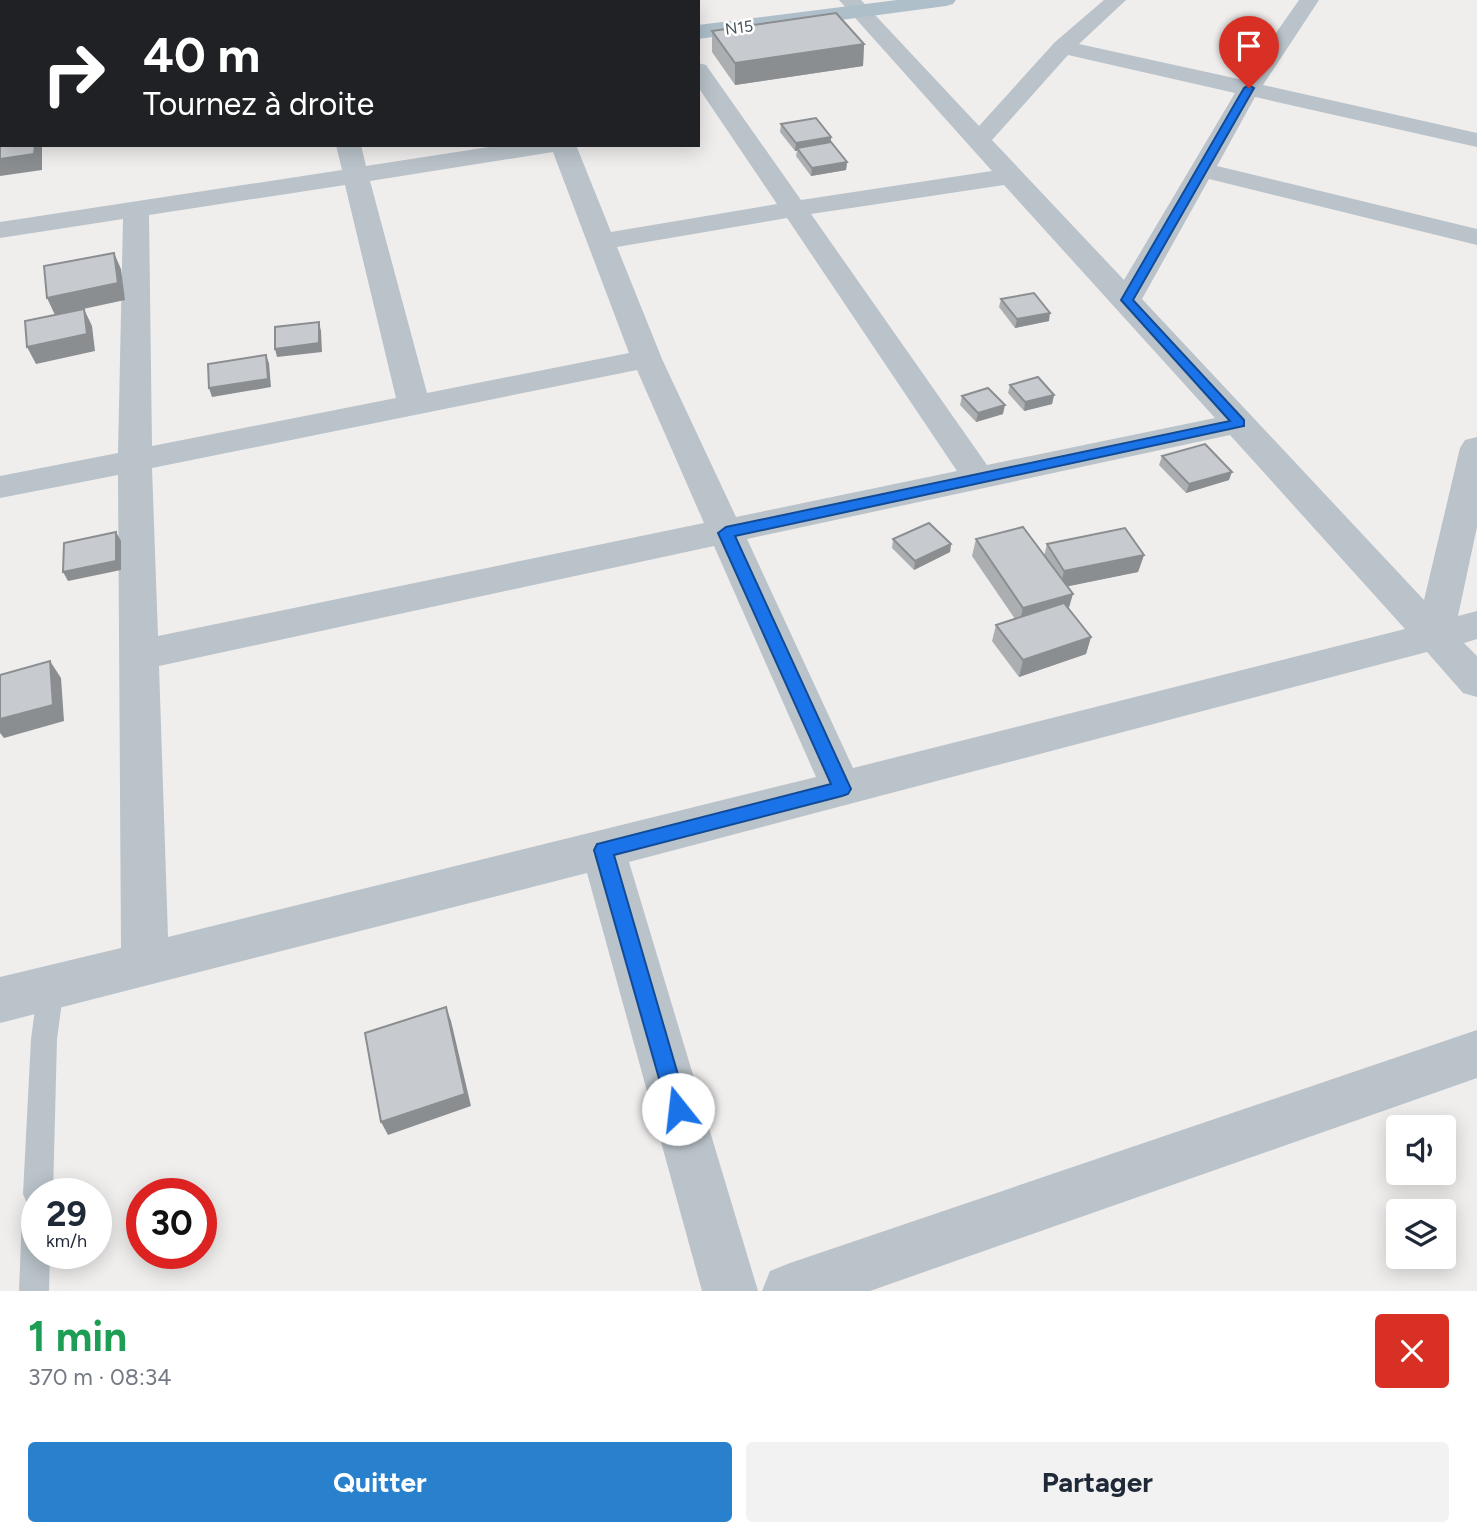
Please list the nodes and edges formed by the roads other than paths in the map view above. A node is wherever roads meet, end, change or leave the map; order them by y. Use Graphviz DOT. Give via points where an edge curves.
graph roads {
  1 [pos="946,0"];
  2 [pos="1116,0"];
  3 [pos="1309,0"];
  4 [pos="854,6"];
  5 [pos="700,32"];
  6 [pos="1063,47"];
  7 [pos="700,73"];
  8 [pos="1249,88"];
  9 [pos="1477,139"];
  10 [pos="979,140"];
  11 [pos="348,147"];
  12 [pos="540,147"];
  13 [pos="565,147"];
  14 [pos="1202,170"];
  15 [pos="355,176"];
  16 [pos="1012,176"];
  17 [pos="136,209"];
  18 [pos="794,209"];
  19 [pos="0,230"];
  20 [pos="1477,237"];
  21 [pos="601,242"];
  22 [pos="1127,300"];
  23 [pos="647,359"];
  24 [pos="414,405"];
  25 [pos="1239,423"];
  26 [pos="1477,448"];
  27 [pos="135,460"];
  28 [pos="979,478"];
  29 [pos="0,487"];
  30 [pos="726,533"];
  31 [pos="1477,625"];
  32 [pos="1435,636"];
  33 [pos="139,655"];
  34 [pos="1477,682"];
  35 [pos="842,789"];
  36 [pos="603,850"];
  37 [pos="145,964"];
  38 [pos="51,987"];
  39 [pos="0,1000"];
  40 [pos="1477,1054"];
  41 [pos="39,1178"];
  42 [pos="35,1269"];
  43 [pos="34,1291"];
  44 [pos="730,1291"];
  45 [pos="790,1291"];
  1 -- 4 [label="main road, N15"];
  2 -- 6 [label="street"];
  3 -- 8 [label="street"];
  4 -- 5 [label="main road, N15"];
  4 -- 10 [label="street"];
  6 -- 8 [label="street"];
  6 -- 10 [label="street"];
  7 -- 18 [label="street"];
  8 -- 9 [label="street"];
  8 -- 14 [label="street"];
  10 -- 16 [label="street"];
  11 -- 15 [label="street"];
  12 -- 15 [label="street"];
  13 -- 21 [label="street"];
  14 -- 20 [label="street"];
  14 -- 22 [label="street"];
  15 -- 17 [label="street"];
  15 -- 24 [label="street"];
  16 -- 18 [label="street"];
  16 -- 22 [label="street"];
  17 -- 19 [label="street"];
  17 -- 27 [label="street"];
  18 -- 21 [label="street"];
  18 -- 28 [label="street"];
  21 -- 23 [label="street"];
  22 -- 25 [label="street"];
  23 -- 24 [label="street"];
  23 -- 30 [label="street"];
  24 -- 27 [label="street"];
  25 -- 28 [label="street"];
  25 -- 32 [label="street"];
  26 -- 32 [label="street"];
  27 -- 29 [label="street"];
  27 -- 33 [label="street"];
  28 -- 30 [label="street"];
  30 -- 33 [label="street"];
  30 -- 35 [label="street"];
  31 -- 32 [label="street"];
  32 -- 34 [label="street"];
  32 -- 35 [label="street"];
  33 -- 37 [label="street"];
  35 -- 36 [label="street"];
  36 -- 37 [label="street"];
  36 -- 44 [label="street"];
  37 -- 38 [label="street"];
  38 -- 39 [label="street"];
  38 -- 41 [label="lane" via="44,1038"];
  40 -- 45 [label="street"];
  42 -- 43 [label="lane"];
}
